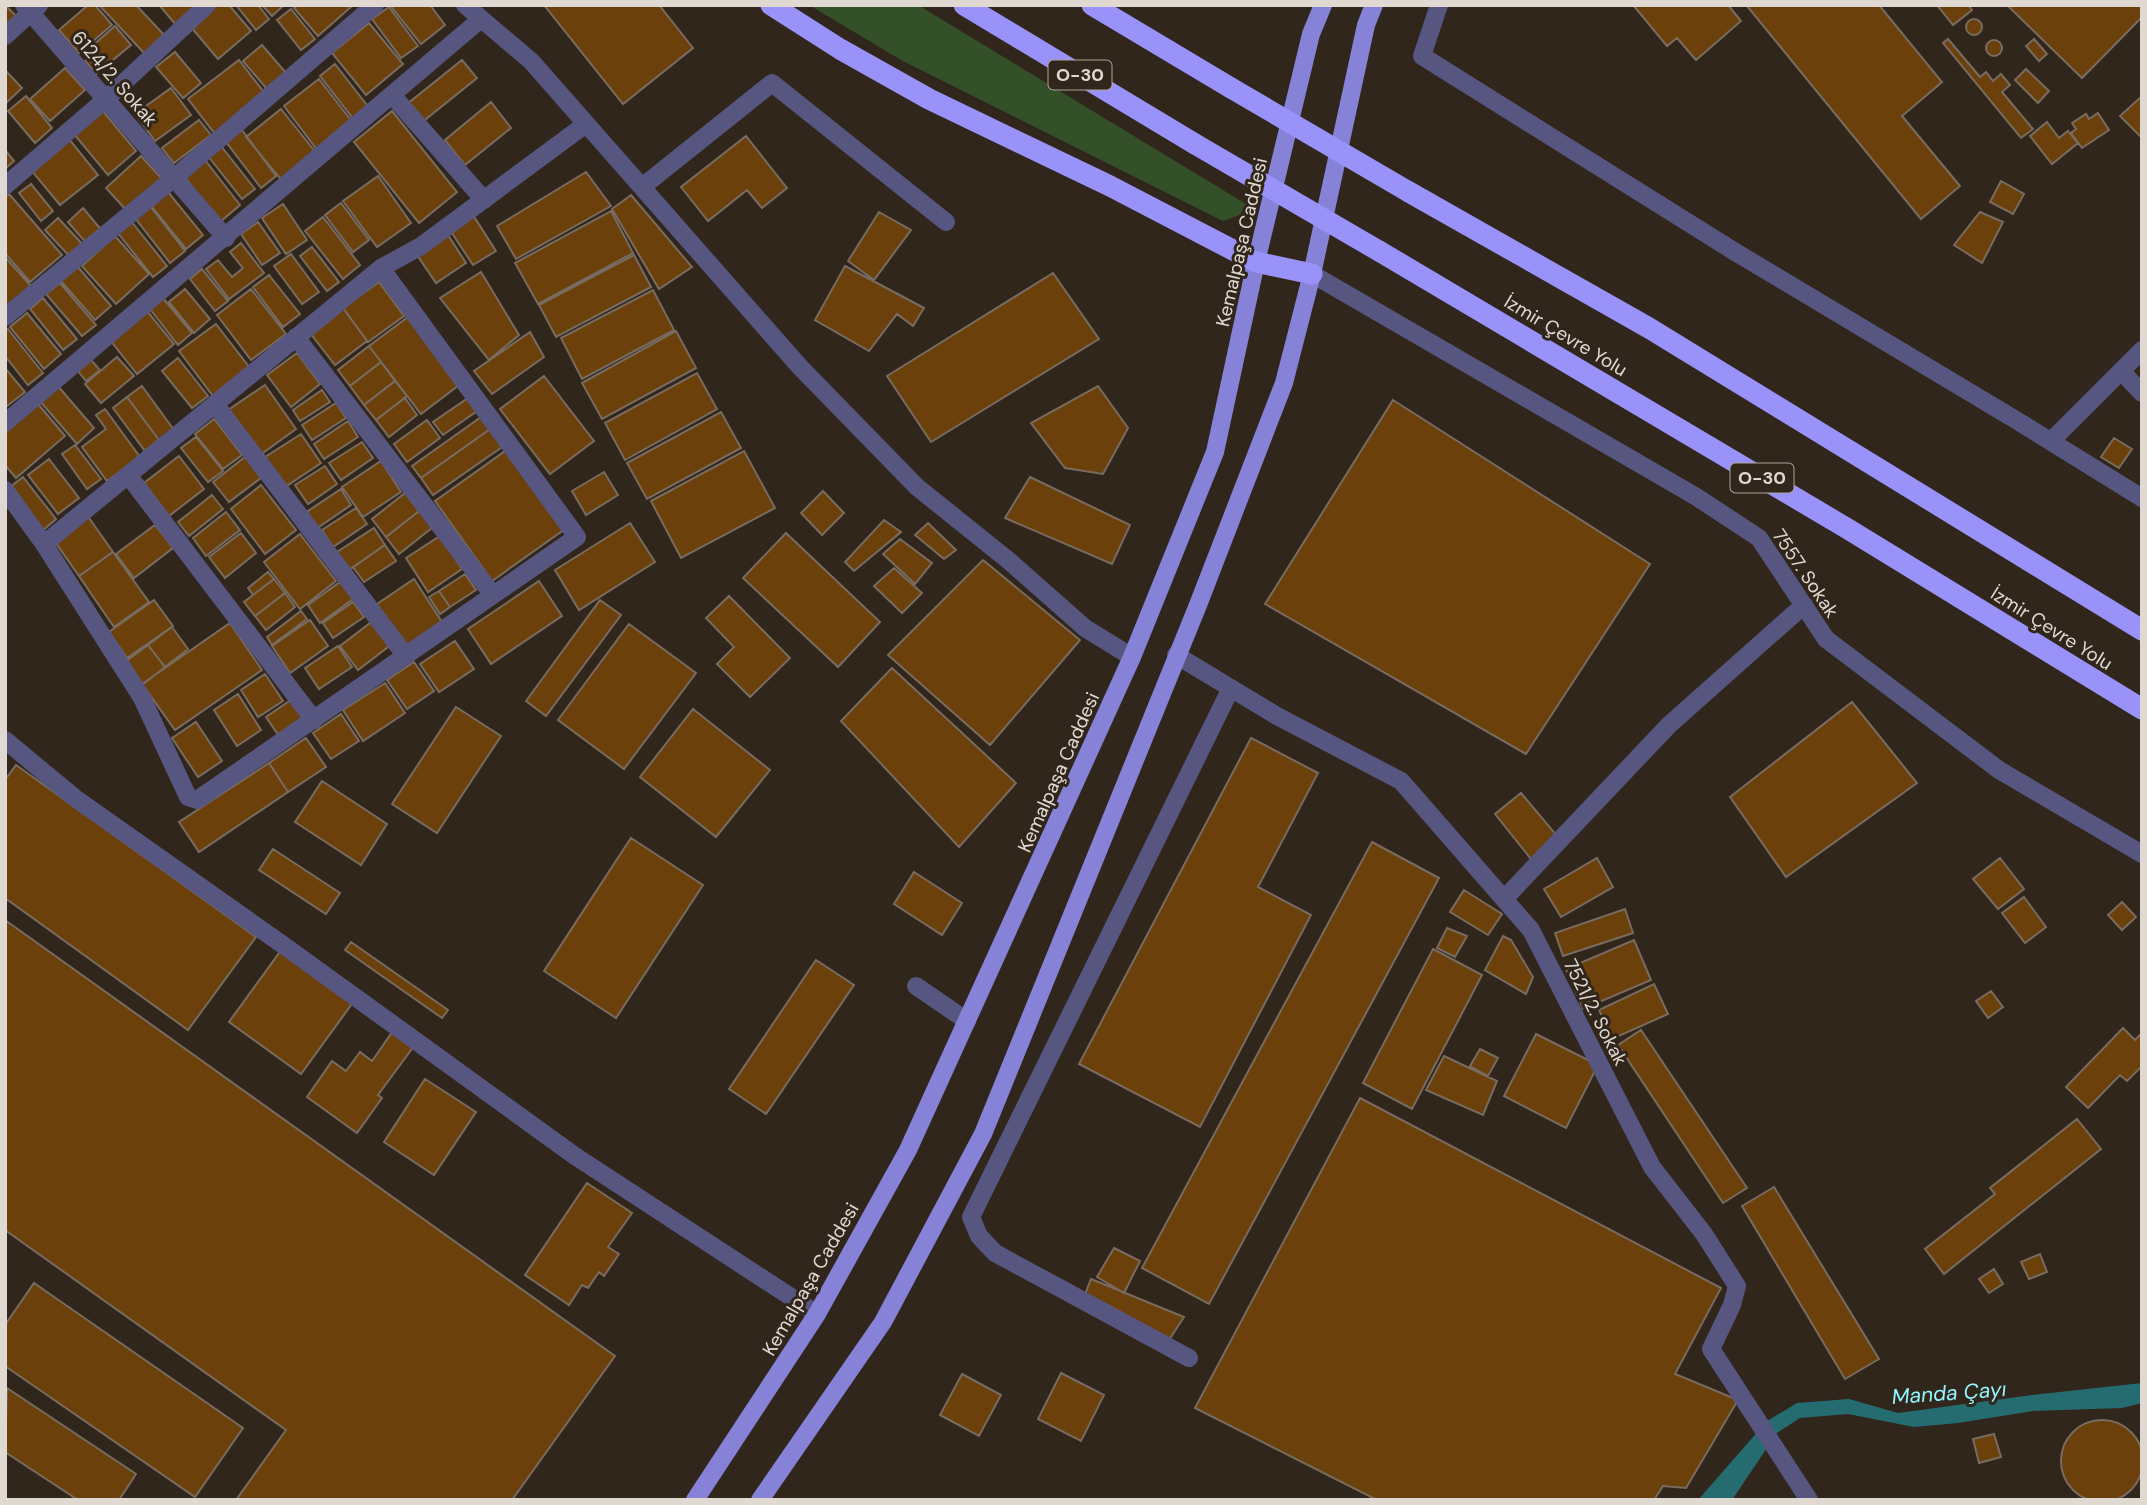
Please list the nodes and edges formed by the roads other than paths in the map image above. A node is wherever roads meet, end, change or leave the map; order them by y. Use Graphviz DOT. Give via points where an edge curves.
graph roads {
  1 [pos="207,5"];
  2 [pos="375,5"];
  3 [pos="465,5"];
  4 [pos="771,5"];
  5 [pos="964,5"];
  6 [pos="1092,5"];
  7 [pos="1323,5"];
  8 [pos="1374,5"];
  9 [pos="1440,5"];
  10 [pos="32,8"];
  11 [pos="481,19"];
  12 [pos="5,36"];
  13 [pos="392,95"];
  14 [pos="106,99"];
  15 [pos="586,124"];
  16 [pos="174,178"];
  17 [pos="5,187"];
  18 [pos="642,187"];
  19 [pos="484,200"];
  20 [pos="946,222"];
  21 [pos="226,238"];
  22 [pos="1256,262"];
  23 [pos="381,268"];
  24 [pos="1312,274"];
  25 [pos="5,317"];
  26 [pos="296,337"];
  27 [pos="2142,351"];
  28 [pos="2121,371"];
  29 [pos="2142,393"];
  30 [pos="215,404"];
  31 [pos="5,423"];
  32 [pos="2051,441"];
  33 [pos="128,475"];
  34 [pos="5,491"];
  35 [pos="2142,498"];
  36 [pos="44,544"];
  37 [pos="493,595"];
  38 [pos="1804,605"];
  39 [pos="2142,630"];
  40 [pos="1176,655"];
  41 [pos="406,656"];
  42 [pos="1132,657"];
  43 [pos="1231,688"];
  44 [pos="2142,709"];
  45 [pos="314,720"];
  46 [pos="6,742"];
  47 [pos="2142,854"];
  48 [pos="1504,899"];
  49 [pos="916,986"];
  50 [pos="967,1021"];
  51 [pos="817,1314"];
  52 [pos="1189,1358"];
  53 [pos="695,1500"];
  54 [pos="760,1500"];
  55 [pos="1809,1500"];
  1 -- 14 [label="street"];
  2 -- 16 [label="street"];
  3 -- 11 [label="street"];
  4 -- 22 [label="highway" via="929,99"];
  5 -- 44 [label="highway, İzmir Çevre Yolu / O-30, bridge" via="1848,529"];
  6 -- 39 [label="highway, bridge" via="1649,328"];
  7 -- 22 [label="main road, Kemalpaşa Caddesi" via="1311,34"];
  8 -- 24 [label="main road"];
  9 -- 32 [label="street" via="1422,56 1743,257"];
  10 -- 12 [label="street"];
  10 -- 14 [label="street, 6124/2. Sokak"];
  11 -- 13 [label="street"];
  11 -- 15 [label="street" via="531,61"];
  13 -- 19 [label="street"];
  13 -- 21 [label="street"];
  14 -- 16 [label="street, 6124/2. Sokak"];
  14 -- 17 [label="street"];
  15 -- 18 [label="street"];
  15 -- 19 [label="street"];
  16 -- 21 [label="street, 6124/2. Sokak"];
  16 -- 25 [label="street"];
  18 -- 20 [label="street" via="772,83"];
  18 -- 42 [label="street" via="800,367 917,486 1085,628"];
  19 -- 23 [label="street" via="421,246"];
  21 -- 31 [label="street"];
  22 -- 24 [label="highway"];
  22 -- 42 [label="main road, Kemalpaşa Caddesi" via="1215,452"];
  23 -- 26 [label="street"];
  23 -- 37 [label="street" via="576,537"];
  24 -- 38 [label="street, 7557. Sokak" via="1695,496 1759,538"];
  24 -- 40 [label="main road" via="1284,383"];
  26 -- 30 [label="street"];
  26 -- 37 [label="street"];
  27 -- 28 [label="street"];
  28 -- 29 [label="street"];
  28 -- 32 [label="street"];
  30 -- 33 [label="street"];
  30 -- 41 [label="street"];
  32 -- 35 [label="street"];
  33 -- 36 [label="street"];
  33 -- 45 [label="street"];
  34 -- 36 [label="street"];
  36 -- 45 [label="street" via="142,698 188,797 197,800"];
  37 -- 41 [label="street"];
  38 -- 47 [label="street, 7557. Sokak" via="1826,639 1999,770"];
  38 -- 48 [label="street" via="1669,726"];
  40 -- 43 [label="street, 7521/2. Sokak"];
  40 -- 54 [label="main road" via="984,1134 883,1322"];
  41 -- 45 [label="street"];
  42 -- 50 [label="main road, Kemalpaşa Caddesi"];
  43 -- 48 [label="street, 7521/2. Sokak" via="1401,781"];
  43 -- 52 [label="street" via="971,1217 979,1237 995,1253"];
  46 -- 51 [label="street" via="75,798 575,1156"];
  48 -- 55 [label="street, 7521/2. Sokak" via="1531,930 1652,1167 1737,1286 1711,1349"];
  49 -- 50 [label="street"];
  50 -- 51 [label="main road, Kemalpaşa Caddesi" via="908,1150"];
  51 -- 53 [label="main road, Kemalpaşa Caddesi"];
}
